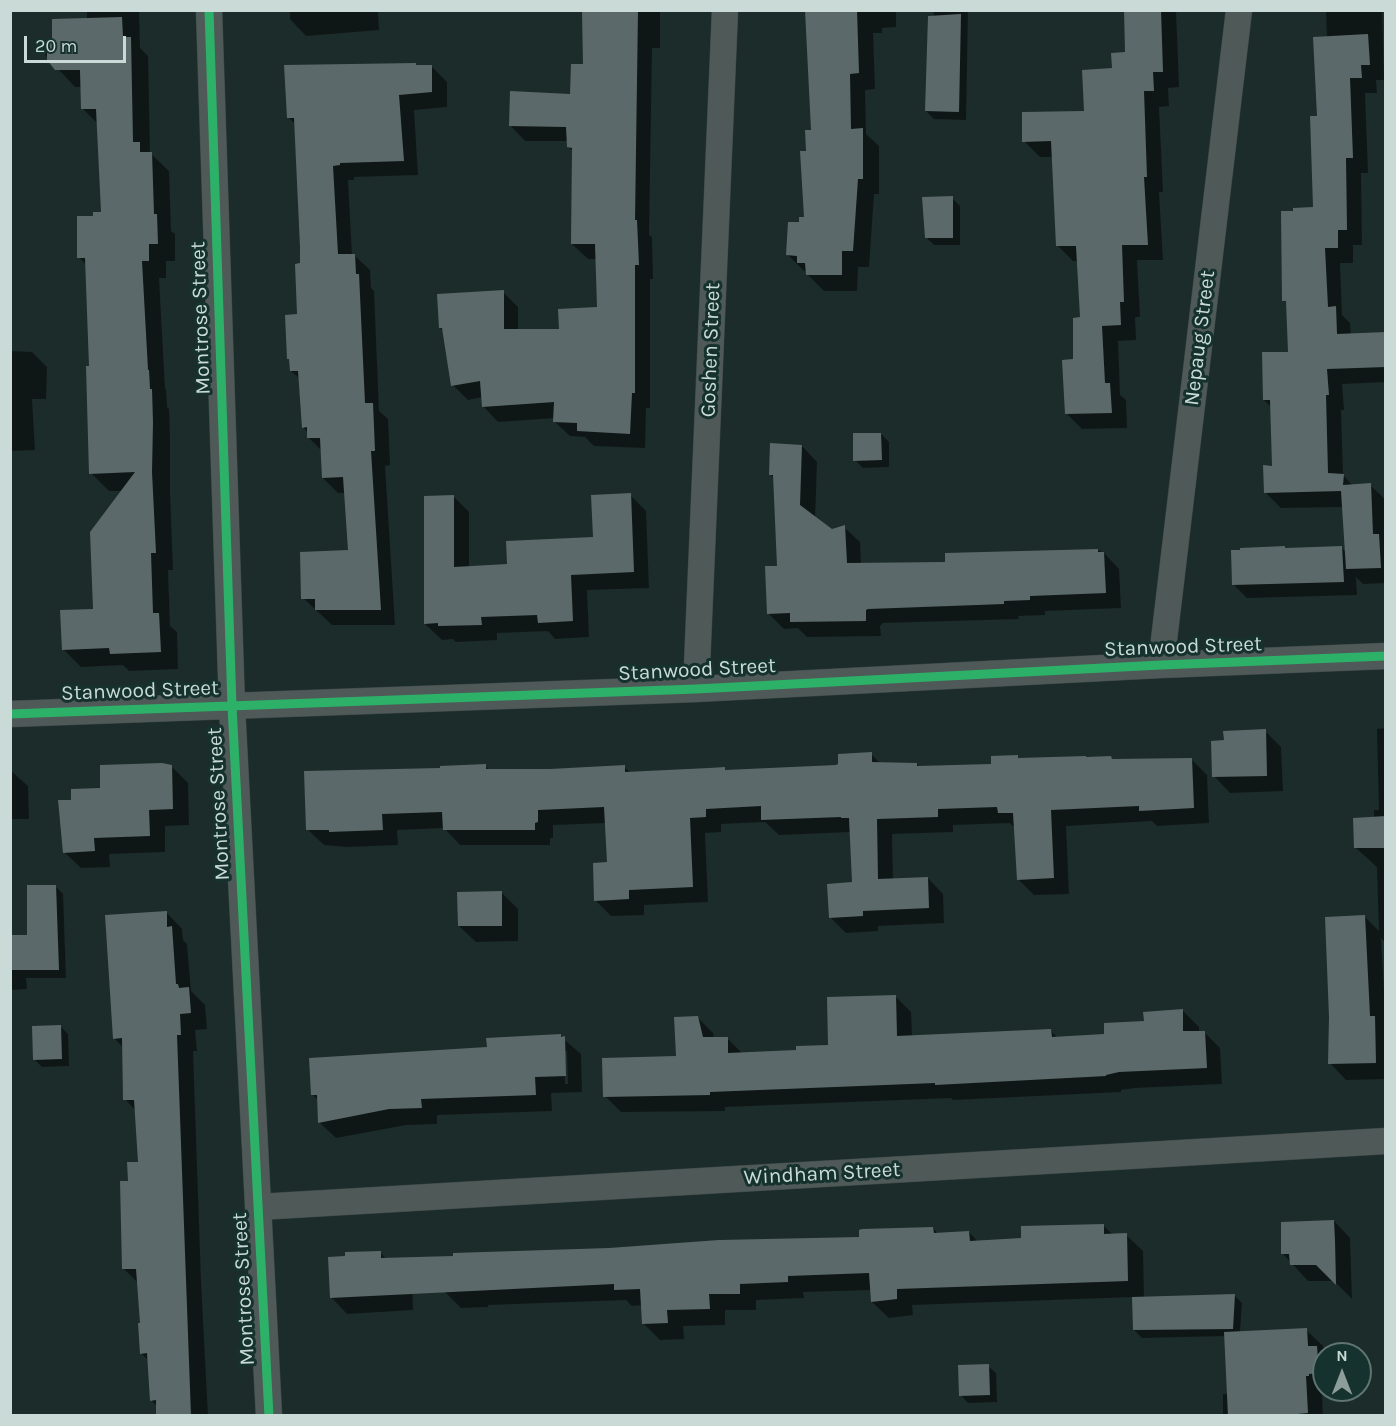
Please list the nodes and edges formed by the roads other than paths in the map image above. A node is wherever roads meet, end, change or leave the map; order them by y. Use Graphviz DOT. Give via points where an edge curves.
graph roads {
  1 [pos="208,10"];
  2 [pos="725,10"];
  3 [pos="1239,10"];
  4 [pos="1386,657"];
  5 [pos="1161,665"];
  6 [pos="696,689"];
  7 [pos="232,706"];
  8 [pos="10,714"];
  9 [pos="1386,1141"];
  10 [pos="258,1207"];
  11 [pos="269,1416"];
  1 -- 7 [label="street, Montrose Street"];
  2 -- 6 [label="street, Goshen Street"];
  3 -- 5 [label="street, Nepaug Street"];
  4 -- 5 [label="street, Stanwood Street"];
  5 -- 6 [label="street, Stanwood Street"];
  6 -- 7 [label="street, Stanwood Street"];
  7 -- 8 [label="street, Stanwood Street"];
  7 -- 10 [label="street, Montrose Street"];
  9 -- 10 [label="street, Windham Street"];
  10 -- 11 [label="street, Montrose Street"];
}
